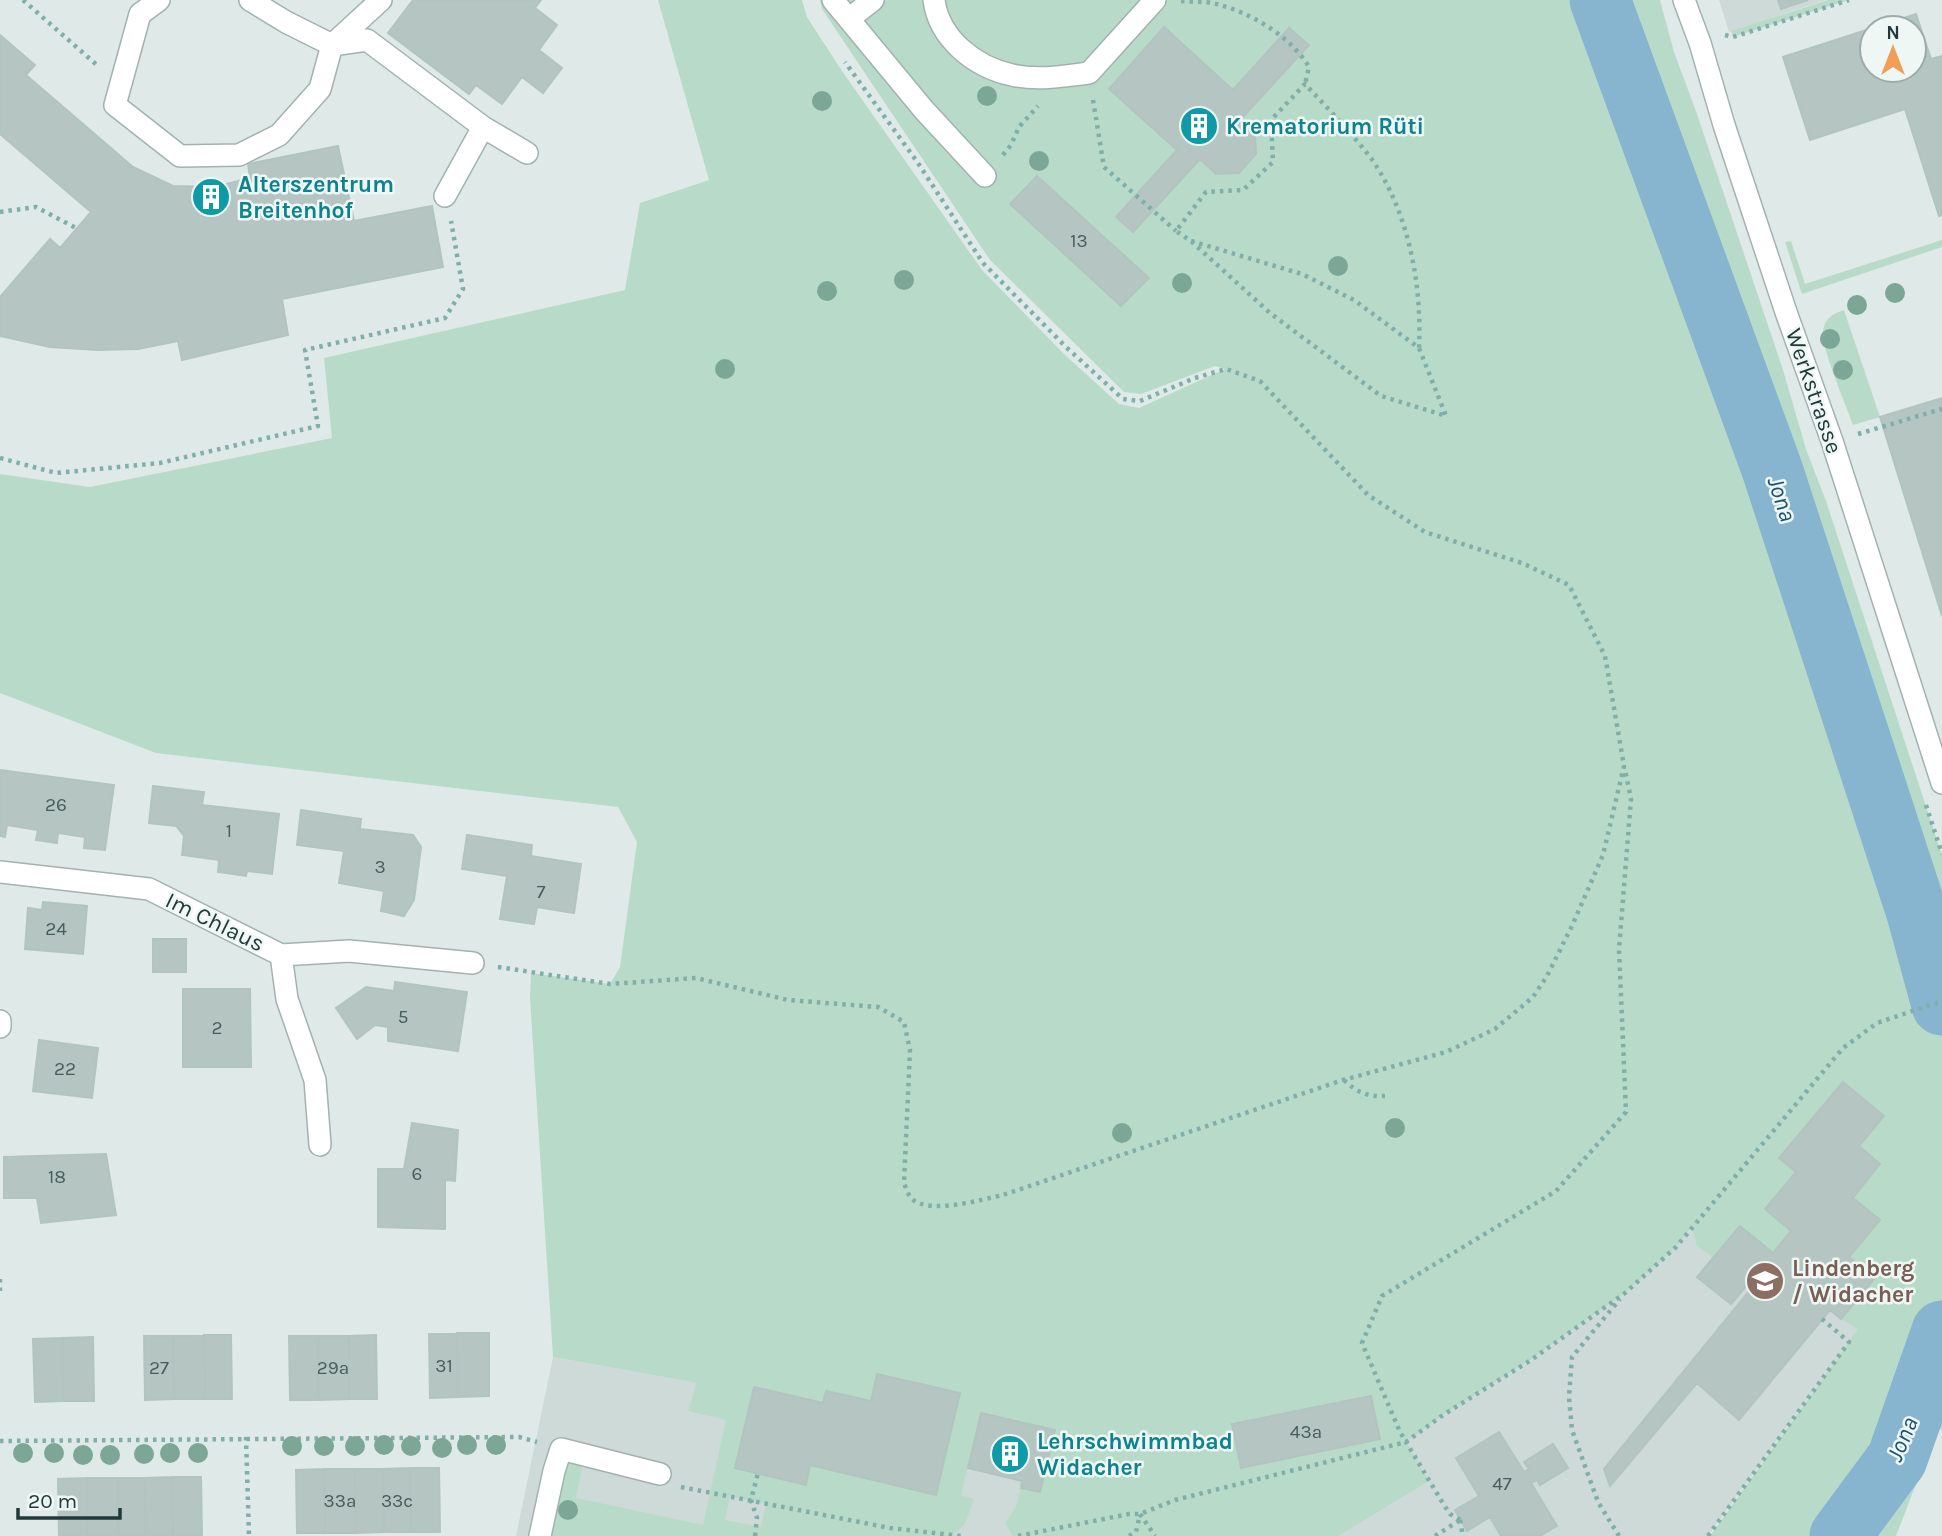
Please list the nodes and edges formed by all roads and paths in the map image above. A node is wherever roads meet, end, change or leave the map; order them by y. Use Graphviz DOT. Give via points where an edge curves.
graph roads {
  1 [pos="23,0"];
  2 [pos="159,0"];
  3 [pos="250,0"];
  4 [pos="381,0"];
  5 [pos="833,0"];
  6 [pos="873,0"];
  7 [pos="934,0"];
  8 [pos="1155,0"];
  9 [pos="1684,0"];
  10 [pos="1849,0"];
  11 [pos="1170,1"];
  12 [pos="850,18"];
  13 [pos="1700,43"];
  14 [pos="332,45"];
  15 [pos="842,57"];
  16 [pos="1089,73"];
  17 [pos="1044,78"];
  18 [pos="1305,83"];
  19 [pos="119,85"];
  20 [pos="483,127"];
  21 [pos="527,153"];
  22 [pos="985,176"];
  23 [pos="445,196"];
  24 [pos="0,212"];
  25 [pos="76,228"];
  26 [pos="1176,231"];
  27 [pos="1191,241"];
  28 [pos="1419,348"];
  29 [pos="1942,409"];
  30 [pos="1832,441"];
  31 [pos="0,458"];
  32 [pos="1624,765"];
  33 [pos="1942,783"];
  34 [pos="0,872"];
  35 [pos="281,955"];
  36 [pos="473,963"];
  37 [pos="1942,1001"];
  38 [pos="0,1021"];
  39 [pos="0,1027"];
  40 [pos="1343,1080"];
  41 [pos="1385,1096"];
  42 [pos="320,1145"];
  43 [pos="0,1279"];
  44 [pos="1625,1293"];
  45 [pos="0,1294"];
  46 [pos="1822,1320"];
  47 [pos="246,1437"];
  48 [pos="0,1441"];
  49 [pos="1406,1443"];
  50 [pos="561,1449"];
  51 [pos="758,1473"];
  52 [pos="660,1474"];
  53 [pos="751,1500"];
  54 [pos="1140,1514"];
  55 [pos="1460,1520"];
  56 [pos="248,1536"];
  57 [pos="540,1536"];
  58 [pos="755,1536"];
  59 [pos="952,1536"];
  60 [pos="961,1536"];
  61 [pos="1018,1536"];
  62 [pos="1129,1536"];
  63 [pos="1156,1536"];
  64 [pos="1435,1536"];
  65 [pos="1463,1536"];
  66 [pos="1619,1536"];
  67 [pos="1709,1536"];
  1 -- 19 [label="path"];
  2 -- 19 [label="street" via="141,14"];
  3 -- 14 [label="street"];
  4 -- 14 [label="street"];
  5 -- 12 [label="street"];
  6 -- 12 [label="street"];
  7 -- 17 [label="street" via="946,32 963,53 1013,76"];
  8 -- 16 [label="street"];
  9 -- 13 [label="street, Werkstrasse"];
  10 -- 13 [label="path"];
  11 -- 18 [label="path" via="1218,4 1257,19 1302,54 1309,67"];
  12 -- 22 [label="street" via="924,110"];
  13 -- 30 [label="street, Werkstrasse"];
  14 -- 19 [label="street" via="320,89 279,135 239,155 180,156 115,105"];
  14 -- 20 [label="street" via="367,40"];
  15 -- 32 [label="path" via="984,263 1123,399 1140,401 1226,369 1260,381 1368,495 1424,532 1522,563 1569,585 1605,656"];
  16 -- 17 [label="street"];
  16 -- 26 [label="path" via="1104,167"];
  17 -- 22 [label="path" via="1041,103"];
  18 -- 26 [label="path" via="1271,120 1273,162 1243,190 1206,192"];
  18 -- 28 [label="path" via="1373,162 1406,226 1420,313"];
  20 -- 21 [label="street"];
  20 -- 23 [label="street"];
  23 -- 31 [label="path" via="463,289 445,318 305,350 318,426 160,463 56,473"];
  24 -- 25 [label="path" via="36,207"];
  26 -- 27 [label="path"];
  27 -- 28 [label="path" via="1302,274 1354,300"];
  27 -- 28 [label="path" via="1270,313 1381,396 1446,416"];
  29 -- 30 [label="path"];
  30 -- 33 [label="street, Werkstrasse"];
  32 -- 40 [label="path" via="1603,855 1571,928 1533,997 1495,1029 1446,1052"];
  32 -- 49 [label="path" via="1631,799 1619,949 1626,1112 1556,1191 1382,1296 1362,1343"];
  34 -- 35 [label="street, Im Chlaus" via="149,889"];
  35 -- 36 [label="street, Im Chlaus" via="349,951"];
  35 -- 42 [label="street" via="287,999 315,1080"];
  36 -- 40 [label="path" via="610,984 696,978 788,1000 878,1007 904,1022 910,1050 904,1184 920,1204 947,1206 1003,1195"];
  37 -- 44 [label="path" via="1870,1027 1843,1048 1676,1247"];
  38 -- 39 [label="street"];
  40 -- 41 [label="path" via="1355,1091"];
  43 -- 45 [label="path"];
  44 -- 49 [label="path"];
  44 -- 66 [label="path" via="1572,1357 1569,1397 1572,1430 1598,1502"];
  46 -- 67 [label="path" via="1849,1342"];
  47 -- 48 [label="path"];
  47 -- 50 [label="path" via="519,1437"];
  47 -- 56 [label="path"];
  49 -- 54 [label="path" via="1175,1500"];
  49 -- 55 [label="path" via="1450,1514"];
  50 -- 52 [label="street"];
  50 -- 57 [label="street"];
  51 -- 53 [label="path"];
  52 -- 53 [label="path" via="680,1486"];
  53 -- 58 [label="path" via="757,1518"];
  53 -- 59 [label="path"];
  54 -- 61 [label="path"];
  54 -- 62 [label="path" via="1136,1532"];
  54 -- 63 [label="path"];
  55 -- 64 [label="path"];
  55 -- 65 [label="path"];
  59 -- 60 [label="path"];
}
